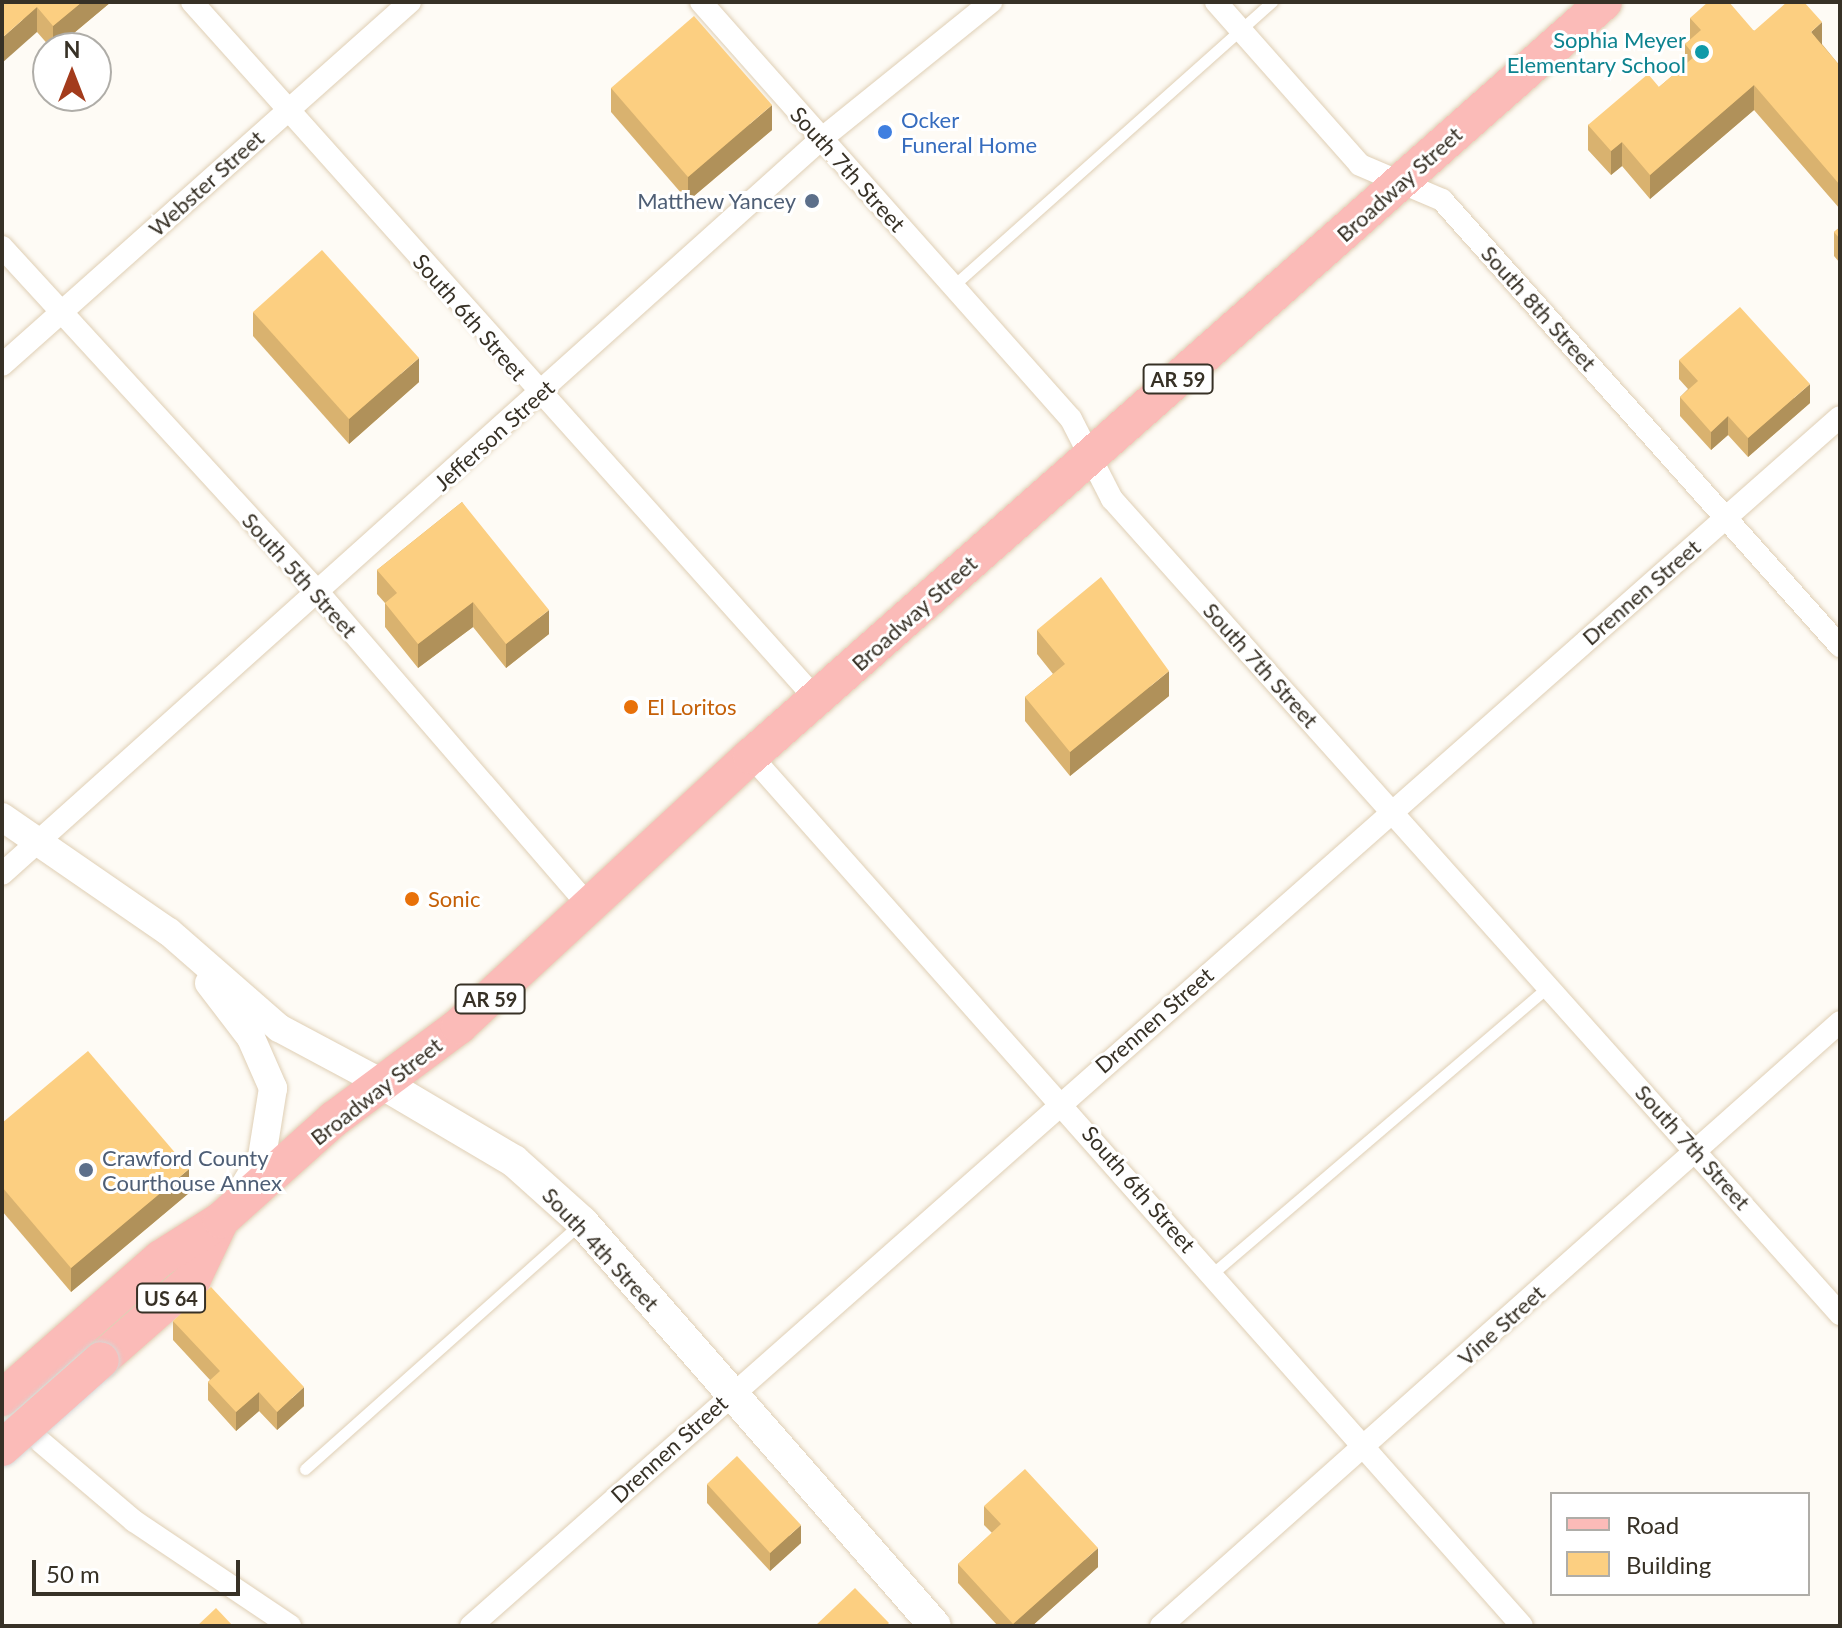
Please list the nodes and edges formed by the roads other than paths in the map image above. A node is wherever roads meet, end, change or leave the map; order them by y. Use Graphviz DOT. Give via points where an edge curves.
graph roads {
  1 [pos="192,2"];
  2 [pos="410,2"];
  3 [pos="701,2"];
  4 [pos="991,2"];
  5 [pos="1216,2"];
  6 [pos="1272,2"];
  7 [pos="1604,2"];
  8 [pos="1239,31"];
  9 [pos="288,110"];
  10 [pos="820,140"];
  11 [pos="1400,183"];
  12 [pos="2,247"];
  13 [pos="954,285"];
  14 [pos="59,314"];
  15 [pos="2,365"];
  16 [pos="539,396"];
  17 [pos="1840,417"];
  18 [pos="1090,457"];
  19 [pos="1726,518"];
  20 [pos="317,591"];
  21 [pos="1840,646"];
  22 [pos="816,699"];
  23 [pos="751,756"];
  24 [pos="1392,810"];
  25 [pos="2,817"];
  26 [pos="31,844"];
  27 [pos="2,874"];
  28 [pos="591,908"];
  29 [pos="169,932"];
  30 [pos="1549,986"];
  31 [pos="1840,1022"];
  32 [pos="382,1083"];
  33 [pos="1063,1101"];
  34 [pos="1696,1150"];
  35 [pos="224,1218"];
  36 [pos="582,1222"];
  37 [pos="1213,1273"];
  38 [pos="1840,1314"];
  39 [pos="731,1394"];
  40 [pos="2,1398"];
  41 [pos="41,1442"];
  42 [pos="1364,1447"];
  43 [pos="2,1448"];
  44 [pos="305,1469"];
  45 [pos="290,1626"];
  46 [pos="471,1626"];
  47 [pos="935,1626"];
  48 [pos="1161,1626"];
  49 [pos="1522,1626"];
  1 -- 9 [label="street, South 6th Street"];
  2 -- 9 [label="street, Webster Street"];
  3 -- 10 [label="street, South 7th Street"];
  4 -- 10 [label="street, Jefferson Street"];
  5 -- 8 [label="street, South 8th Street"];
  6 -- 8 [label="lane"];
  7 -- 11 [label="main road, Broadway Street / AR 59"];
  8 -- 11 [label="street, South 8th Street" via="1360,165"];
  8 -- 13 [label="lane"];
  9 -- 14 [label="street, Webster Street"];
  9 -- 16 [label="street, South 6th Street"];
  10 -- 13 [label="street, South 7th Street"];
  10 -- 16 [label="street, Jefferson Street"];
  11 -- 18 [label="main road, Broadway Street / AR 59"];
  11 -- 19 [label="street, South 8th Street" via="1442,200"];
  12 -- 14 [label="street, South 5th Street"];
  13 -- 18 [label="street, South 7th Street" via="1071,419"];
  14 -- 15 [label="street, Webster Street"];
  14 -- 20 [label="street, South 5th Street"];
  16 -- 20 [label="street, Jefferson Street"];
  16 -- 22 [label="street, South 6th Street"];
  17 -- 19 [label="street, Drennen Street"];
  18 -- 22 [label="main road, Broadway Street / AR 59"];
  18 -- 24 [label="street, South 7th Street" via="1112,499"];
  19 -- 21 [label="street, South 8th Street"];
  19 -- 24 [label="street, Drennen Street"];
  20 -- 26 [label="street, Jefferson Street"];
  20 -- 28 [label="street, South 5th Street"];
  22 -- 23 [label="main road, Broadway Street / AR 59"];
  23 -- 28 [label="main road, Broadway Street / AR 59"];
  23 -- 33 [label="street, South 6th Street"];
  24 -- 30 [label="street, South 7th Street"];
  24 -- 33 [label="street, Drennen Street"];
  25 -- 26 [label="street, South 4th Street"];
  26 -- 27 [label="street, Jefferson Street"];
  26 -- 29 [label="street, South 4th Street"];
  28 -- 32 [label="main road, Broadway Street / AR 59" via="459,1026"];
  29 -- 32 [label="street, South 4th Street" via="279,1028"];
  29 -- 35 [label="street" via="251,1038 273,1088 262,1157"];
  30 -- 34 [label="street, South 7th Street"];
  30 -- 37 [label="lane"];
  31 -- 34 [label="street, Vine Street"];
  32 -- 35 [label="main road, Broadway Street / US 64"];
  32 -- 36 [label="main road, South 4th Street" via="514,1161"];
  33 -- 37 [label="street, South 6th Street"];
  33 -- 39 [label="street, Drennen Street"];
  34 -- 38 [label="street, South 7th Street"];
  34 -- 42 [label="street, Vine Street"];
  35 -- 40 [label="main road, Broadway Street / US 64" via="161,1258"];
  35 -- 43 [label="main road, Broadway Street / US 64, bridge" via="193,1279"];
  36 -- 39 [label="main road, South 4th Street"];
  36 -- 44 [label="lane"];
  37 -- 42 [label="street, South 6th Street"];
  39 -- 46 [label="street, Drennen Street"];
  39 -- 47 [label="main road, South 4th Street"];
  41 -- 45 [label="street" via="134,1521"];
  42 -- 48 [label="street, Vine Street"];
  42 -- 49 [label="street, South 6th Street"];
}
